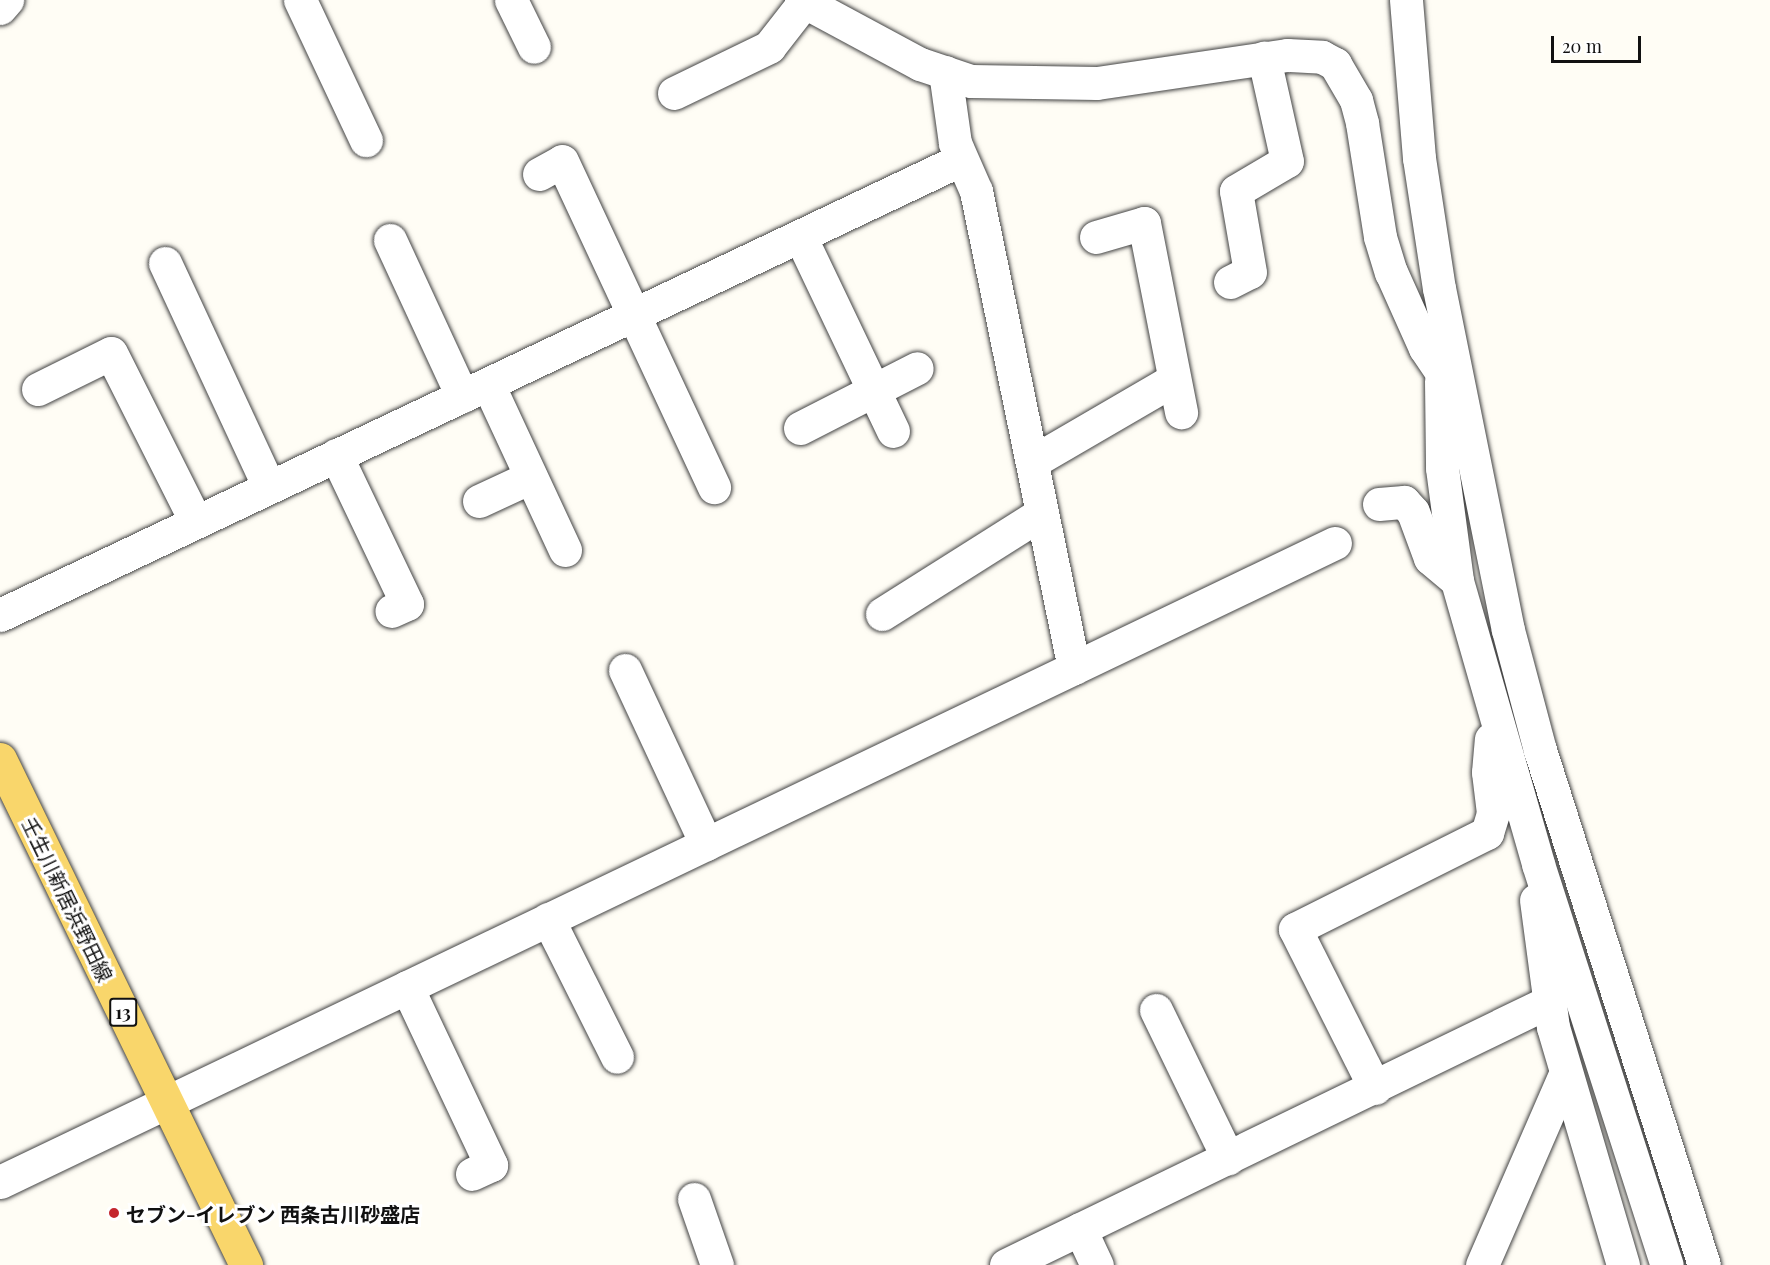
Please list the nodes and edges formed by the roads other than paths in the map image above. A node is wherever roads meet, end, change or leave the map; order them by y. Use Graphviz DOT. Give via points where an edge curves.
graph roads {
  1 [pos="7,0"];
  2 [pos="300,0"];
  3 [pos="512,0"];
  4 [pos="1406,0"];
  5 [pos="802,1"];
  6 [pos="0,8"];
  7 [pos="534,47"];
  8 [pos="1264,58"];
  9 [pos="945,72"];
  10 [pos="674,93"];
  11 [pos="368,139"];
  12 [pos="960,160"];
  13 [pos="539,174"];
  14 [pos="800,236"];
  15 [pos="1096,237"];
  16 [pos="390,240"];
  17 [pos="165,263"];
  18 [pos="1230,282"];
  19 [pos="634,314"];
  20 [pos="917,368"];
  21 [pos="1448,372"];
  22 [pos="1173,380"];
  23 [pos="38,389"];
  24 [pos="475,390"];
  25 [pos="874,390"];
  26 [pos="1181,412"];
  27 [pos="800,428"];
  28 [pos="893,431"];
  29 [pos="336,455"];
  30 [pos="1032,462"];
  31 [pos="531,477"];
  32 [pos="714,487"];
  33 [pos="269,488"];
  34 [pos="479,501"];
  35 [pos="1379,504"];
  36 [pos="1042,513"];
  37 [pos="196,522"];
  38 [pos="1335,543"];
  39 [pos="565,550"];
  40 [pos="1457,581"];
  41 [pos="391,611"];
  42 [pos="882,614"];
  43 [pos="0,615"];
  44 [pos="1074,668"];
  45 [pos="625,670"];
  46 [pos="1495,723"];
  47 [pos="0,759"];
  48 [pos="706,844"];
  49 [pos="1538,864"];
  50 [pos="548,920"];
  51 [pos="407,987"];
  52 [pos="1548,1002"];
  53 [pos="1156,1010"];
  54 [pos="617,1057"];
  55 [pos="1565,1074"];
  56 [pos="1375,1088"];
  57 [pos="167,1102"];
  58 [pos="1228,1158"];
  59 [pos="472,1174"];
  60 [pos="0,1182"];
  61 [pos="694,1199"];
  62 [pos="1080,1229"];
  63 [pos="246,1265"];
  64 [pos="717,1265"];
  65 [pos="1006,1265"];
  66 [pos="1096,1265"];
  67 [pos="1482,1265"];
  68 [pos="1623,1265"];
  69 [pos="1666,1265"];
  70 [pos="1704,1265"];
  1 -- 6 [label="street"];
  2 -- 11 [label="street"];
  3 -- 7 [label="street"];
  4 -- 21 [label="street" via="1419,158"];
  5 -- 9 [label="street"];
  5 -- 10 [label="street" via="769,47"];
  8 -- 9 [label="street" via="1097,83 971,81"];
  8 -- 18 [label="street" via="1287,162 1236,191 1250,272"];
  8 -- 21 [label="street" via="1322,57 1335,64 1347,82 1362,123 1380,237 1391,272"];
  9 -- 12 [label="street"];
  12 -- 14 [label="street"];
  12 -- 30 [label="street" via="976,191"];
  13 -- 19 [label="street" via="562,161"];
  14 -- 19 [label="street"];
  14 -- 25 [label="street"];
  15 -- 22 [label="street" via="1144,223"];
  16 -- 24 [label="street"];
  17 -- 33 [label="street"];
  19 -- 24 [label="street"];
  19 -- 32 [label="street"];
  20 -- 25 [label="street"];
  21 -- 40 [label="street" via="1442,468"];
  21 -- 70 [label="street" via="1540,750"];
  22 -- 26 [label="street"];
  22 -- 30 [label="street"];
  23 -- 37 [label="street" via="111,353"];
  24 -- 29 [label="street"];
  24 -- 31 [label="street"];
  25 -- 27 [label="street"];
  25 -- 28 [label="street"];
  29 -- 33 [label="street"];
  29 -- 41 [label="street" via="407,604"];
  30 -- 36 [label="street"];
  31 -- 34 [label="street"];
  31 -- 39 [label="street"];
  33 -- 37 [label="street"];
  35 -- 40 [label="street" via="1404,502 1413,512 1430,558"];
  36 -- 42 [label="street"];
  36 -- 44 [label="street"];
  37 -- 43 [label="street"];
  38 -- 44 [label="street"];
  40 -- 46 [label="street"];
  44 -- 48 [label="street"];
  45 -- 48 [label="street"];
  46 -- 49 [label="street"];
  46 -- 56 [label="street" via="1488,747 1493,813 1487,833 1295,929"];
  47 -- 57 [label="main road, 壬生川新居浜野田線 / 13"];
  48 -- 50 [label="street"];
  49 -- 52 [label="street" via="1537,930"];
  49 -- 69 [label="street"];
  50 -- 51 [label="street"];
  50 -- 54 [label="street"];
  51 -- 57 [label="street"];
  51 -- 59 [label="street" via="491,1165"];
  52 -- 55 [label="street"];
  52 -- 56 [label="street"];
  53 -- 58 [label="street"];
  55 -- 67 [label="street"];
  55 -- 68 [label="street"];
  56 -- 58 [label="street"];
  57 -- 60 [label="street"];
  57 -- 63 [label="main road, 壬生川新居浜野田線 / 13"];
  58 -- 62 [label="street"];
  61 -- 64 [label="street"];
  62 -- 65 [label="street"];
  62 -- 66 [label="street"];
}
